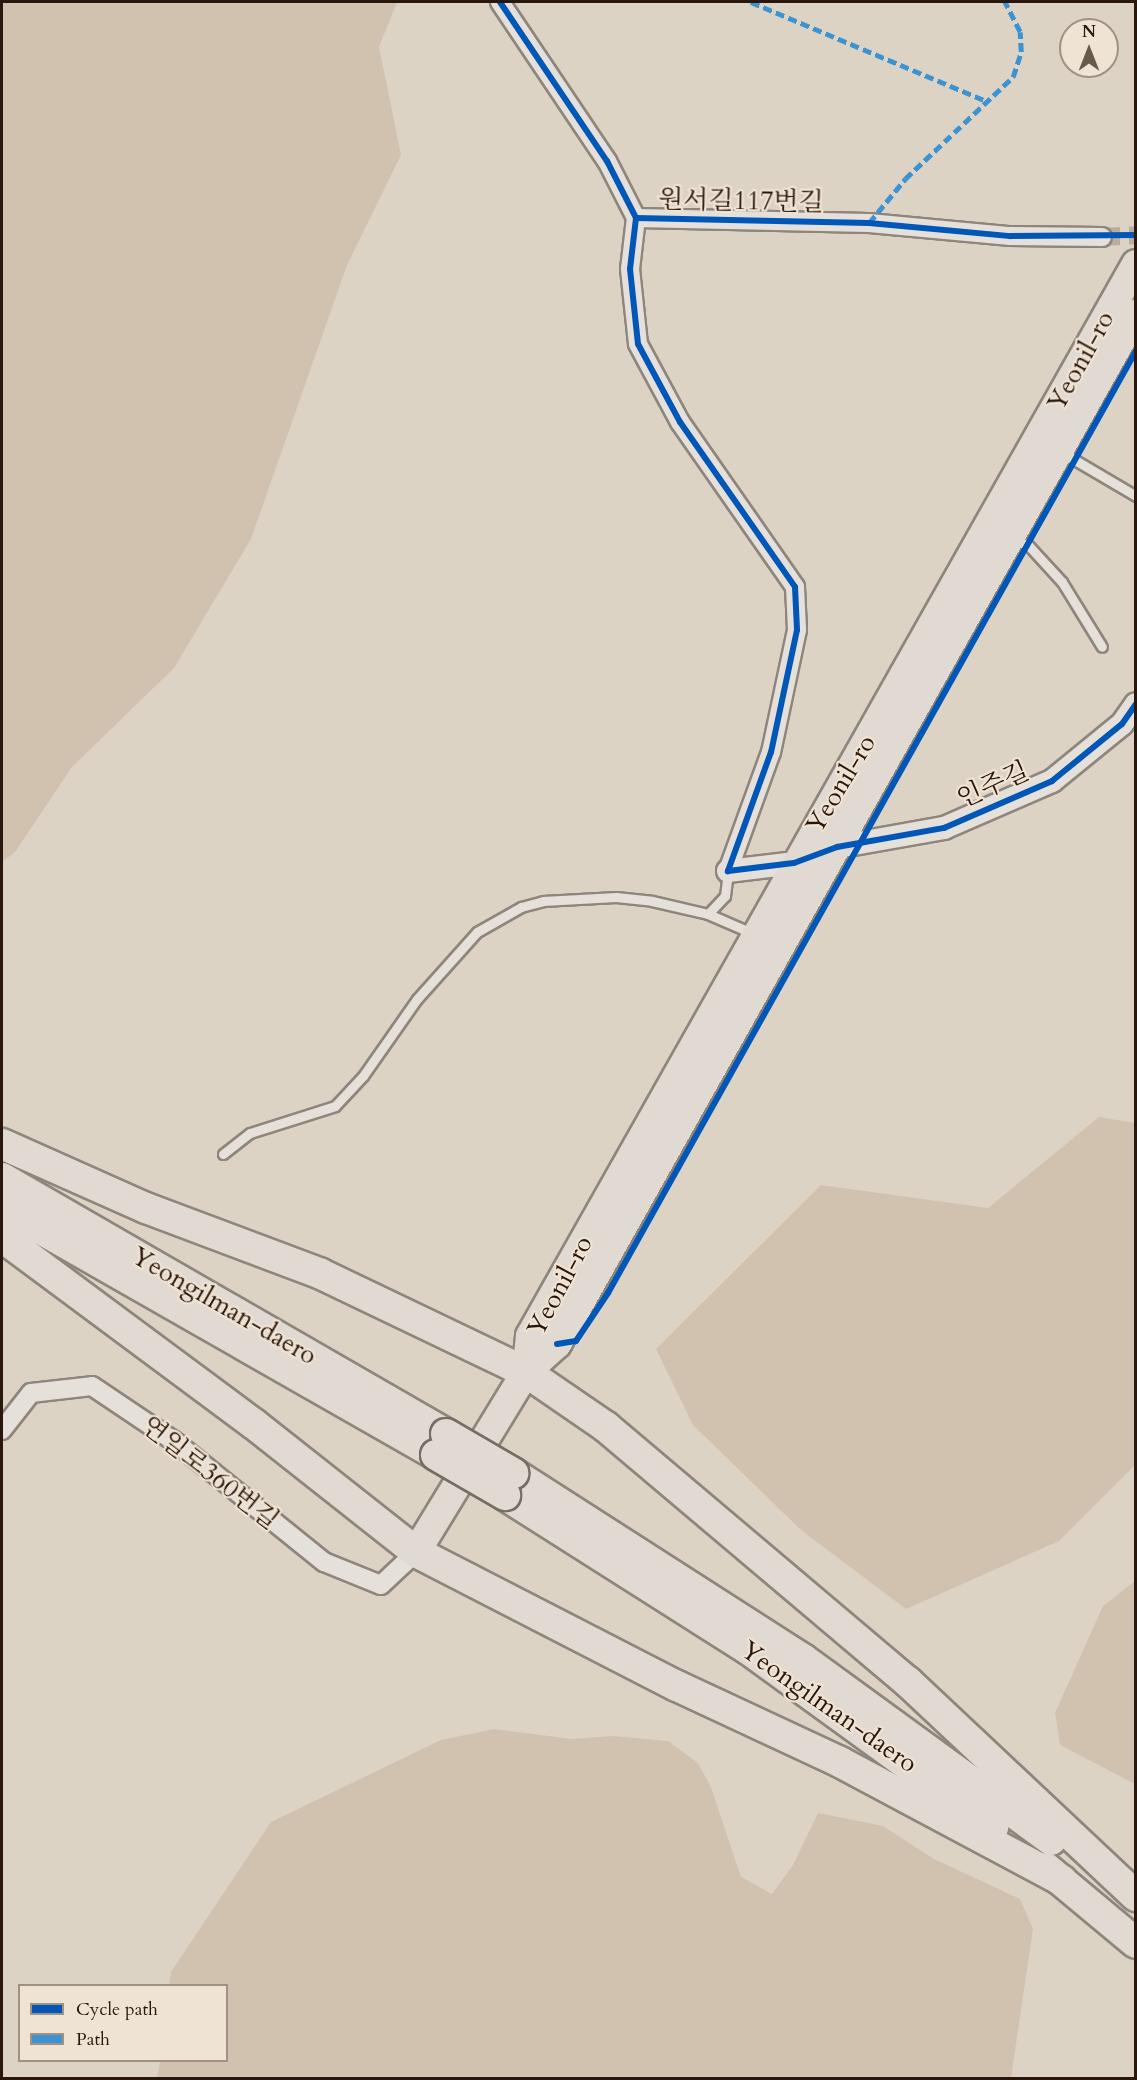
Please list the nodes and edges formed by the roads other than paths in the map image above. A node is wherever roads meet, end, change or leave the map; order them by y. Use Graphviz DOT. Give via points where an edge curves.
graph roads {
  1 [pos="500,2"];
  2 [pos="636,218"];
  3 [pos="1102,237"];
  4 [pos="1136,264"];
  5 [pos="1136,314"];
  6 [pos="1059,451"];
  7 [pos="1136,496"];
  8 [pos="1010,539"];
  9 [pos="1102,647"];
  10 [pos="1136,704"];
  11 [pos="837,847"];
  12 [pos="794,863"];
  13 [pos="728,871"];
  14 [pos="708,914"];
  15 [pos="756,935"];
  16 [pos="2,1144"];
  17 [pos="223,1154"];
  18 [pos="2,1178"];
  19 [pos="2,1207"];
  20 [pos="2,1237"];
  21 [pos="525,1372"];
  22 [pos="2,1430"];
  23 [pos="441,1445"];
  24 [pos="509,1484"];
  25 [pos="416,1552"];
  26 [pos="1061,1880"];
  27 [pos="1136,1896"];
  28 [pos="1136,1907"];
  29 [pos="1136,1943"];
  1 -- 2 [label="street, 원서길117번길" via="607,161"];
  2 -- 3 [label="street, 원서길117번길" via="869,223 1010,236"];
  2 -- 13 [label="street" via="630,269 638,344 680,422 795,587 797,630 771,752"];
  4 -- 12 [label="main road, Yeonil-ro" via="913,663"];
  5 -- 6 [label="main road, Yeonil-ro"];
  6 -- 7 [label="lane"];
  6 -- 8 [label="main road, Yeonil-ro"];
  8 -- 9 [label="lane" via="1029,546 1062,582"];
  8 -- 11 [label="main road, Yeonil-ro"];
  10 -- 11 [label="street, 인주길" via="1122,724 1052,781 944,828"];
  11 -- 12 [label="street, 인주길"];
  11 -- 21 [label="main road, Yeonil-ro" via="557,1344"];
  12 -- 13 [label="street, 인주길"];
  12 -- 15 [label="main road, Yeonil-ro"];
  13 -- 14 [label="lane" via="725,897"];
  14 -- 15 [label="lane"];
  14 -- 17 [label="lane" via="616,897 543,901 521,907 477,932 394,1028 363,1076 335,1106 250,1133"];
  15 -- 21 [label="main road, Yeonil-ro" via="530,1336"];
  16 -- 21 [label="highway" via="146,1208 319,1273"];
  18 -- 23 [label="highway, Yeongilman-daero"];
  19 -- 23 [label="highway, Yeongilman-daero"];
  20 -- 25 [label="highway" via="244,1417"];
  21 -- 25 [label="main road"];
  21 -- 27 [label="highway" via="606,1427 909,1682"];
  22 -- 25 [label="street, 연일로360번길" via="32,1394 92,1386 174,1441 324,1562 381,1585"];
  23 -- 24 [label="highway, bridge"];
  24 -- 26 [label="highway, Yeongilman-daero" via="936,1783"];
  24 -- 28 [label="highway, Yeongilman-daero" via="803,1659 1029,1822"];
  25 -- 26 [label="highway" via="677,1686 840,1762"];
  26 -- 29 [label="highway, Yeongilman-daero"];
}
